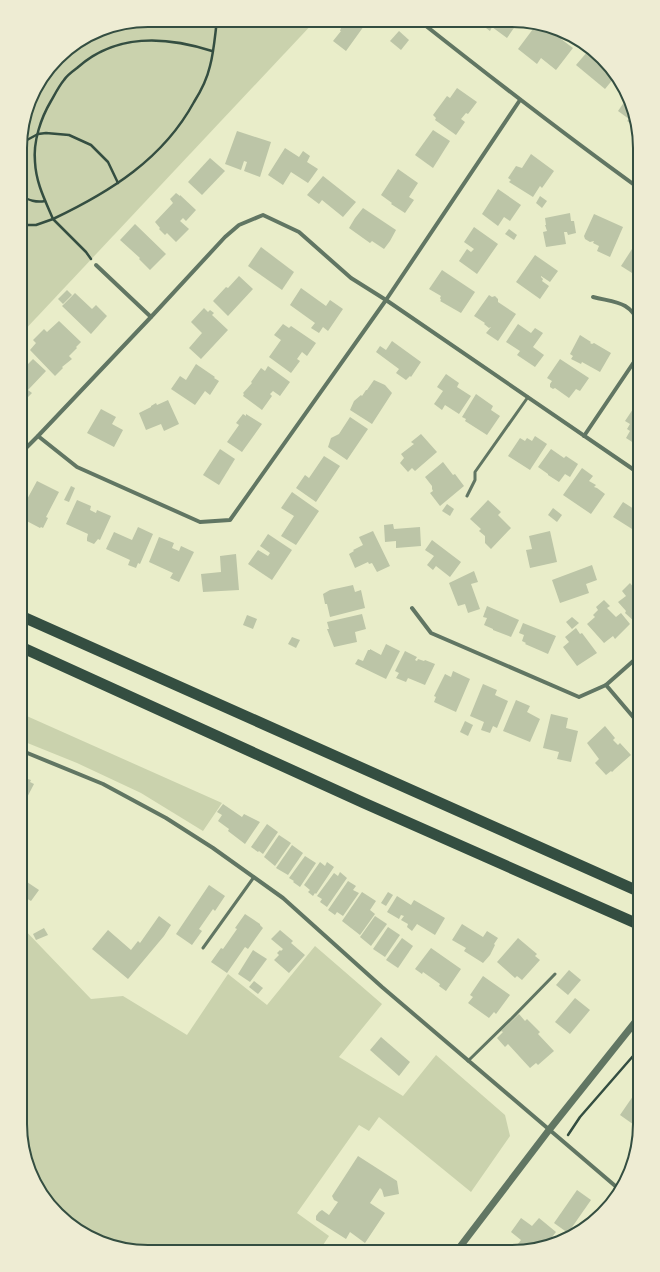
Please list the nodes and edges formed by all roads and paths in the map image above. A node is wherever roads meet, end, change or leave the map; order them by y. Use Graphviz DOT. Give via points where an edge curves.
graph roads {
  1 [pos="216,27"];
  2 [pos="427,27"];
  3 [pos="212,51"];
  4 [pos="520,100"];
  5 [pos="38,134"];
  6 [pos="28,140"];
  7 [pos="118,183"];
  8 [pos="633,184"];
  9 [pos="27,199"];
  10 [pos="45,201"];
  11 [pos="53,219"];
  12 [pos="27,225"];
  13 [pos="96,265"];
  14 [pos="593,298"];
  15 [pos="386,300"];
  16 [pos="633,312"];
  17 [pos="151,317"];
  18 [pos="633,363"];
  19 [pos="528,397"];
  20 [pos="38,436"];
  21 [pos="584,436"];
  22 [pos="27,447"];
  23 [pos="633,469"];
  24 [pos="467,496"];
  25 [pos="412,608"];
  26 [pos="27,619"];
  27 [pos="27,650"];
  28 [pos="633,661"];
  29 [pos="606,685"];
  30 [pos="633,717"];
  31 [pos="27,753"];
  32 [pos="254,877"];
  33 [pos="633,889"];
  34 [pos="626,919"];
  35 [pos="633,922"];
  36 [pos="633,926"];
  37 [pos="202,948"];
  38 [pos="555,974"];
  39 [pos="633,1025"];
  40 [pos="633,1056"];
  41 [pos="468,1061"];
  42 [pos="549,1130"];
  43 [pos="563,1142"];
  44 [pos="616,1186"];
  45 [pos="461,1245"];
  1 -- 3 [label="path"];
  2 -- 4 [label="street"];
  3 -- 5 [label="path" via="191,44 164,40 134,40 109,47 88,58 64,80 44,113"];
  3 -- 7 [label="path" via="210,66 201,90 175,132 147,162"];
  4 -- 8 [label="street"];
  4 -- 15 [label="street"];
  5 -- 6 [label="path"];
  5 -- 7 [label="path" via="69,135 91,145 108,162"];
  5 -- 10 [label="path" via="34,161"];
  7 -- 11 [label="path"];
  9 -- 10 [label="path"];
  10 -- 11 [label="path"];
  11 -- 12 [label="path" via="36,225"];
  11 -- 13 [label="path"];
  13 -- 17 [label="street"];
  14 -- 16 [label="street" via="624,304"];
  15 -- 17 [label="street" via="351,278 300,232 263,215 239,225 225,237"];
  15 -- 19 [label="street"];
  15 -- 20 [label="street" via="230,520 200,522 77,467"];
  17 -- 20 [label="street"];
  18 -- 21 [label="street"];
  19 -- 21 [label="street"];
  19 -- 24 [label="lane" via="475,472 475,480"];
  20 -- 22 [label="street"];
  21 -- 23 [label="street"];
  25 -- 29 [label="street" via="431,633 579,697"];
  26 -- 33 [label="highway"];
  27 -- 34 [label="highway"];
  28 -- 29 [label="street"];
  29 -- 30 [label="street"];
  31 -- 32 [label="street" via="103,784 213,848"];
  32 -- 37 [label="lane"];
  32 -- 41 [label="street" via="283,898 382,988"];
  34 -- 35 [label="highway"];
  34 -- 36 [label="highway"];
  38 -- 41 [label="lane"];
  39 -- 42 [label="street"];
  40 -- 43 [label="path" via="580,1117"];
  41 -- 42 [label="street"];
  42 -- 43 [label="street"];
  42 -- 45 [label="street"];
  43 -- 44 [label="street"];
}
